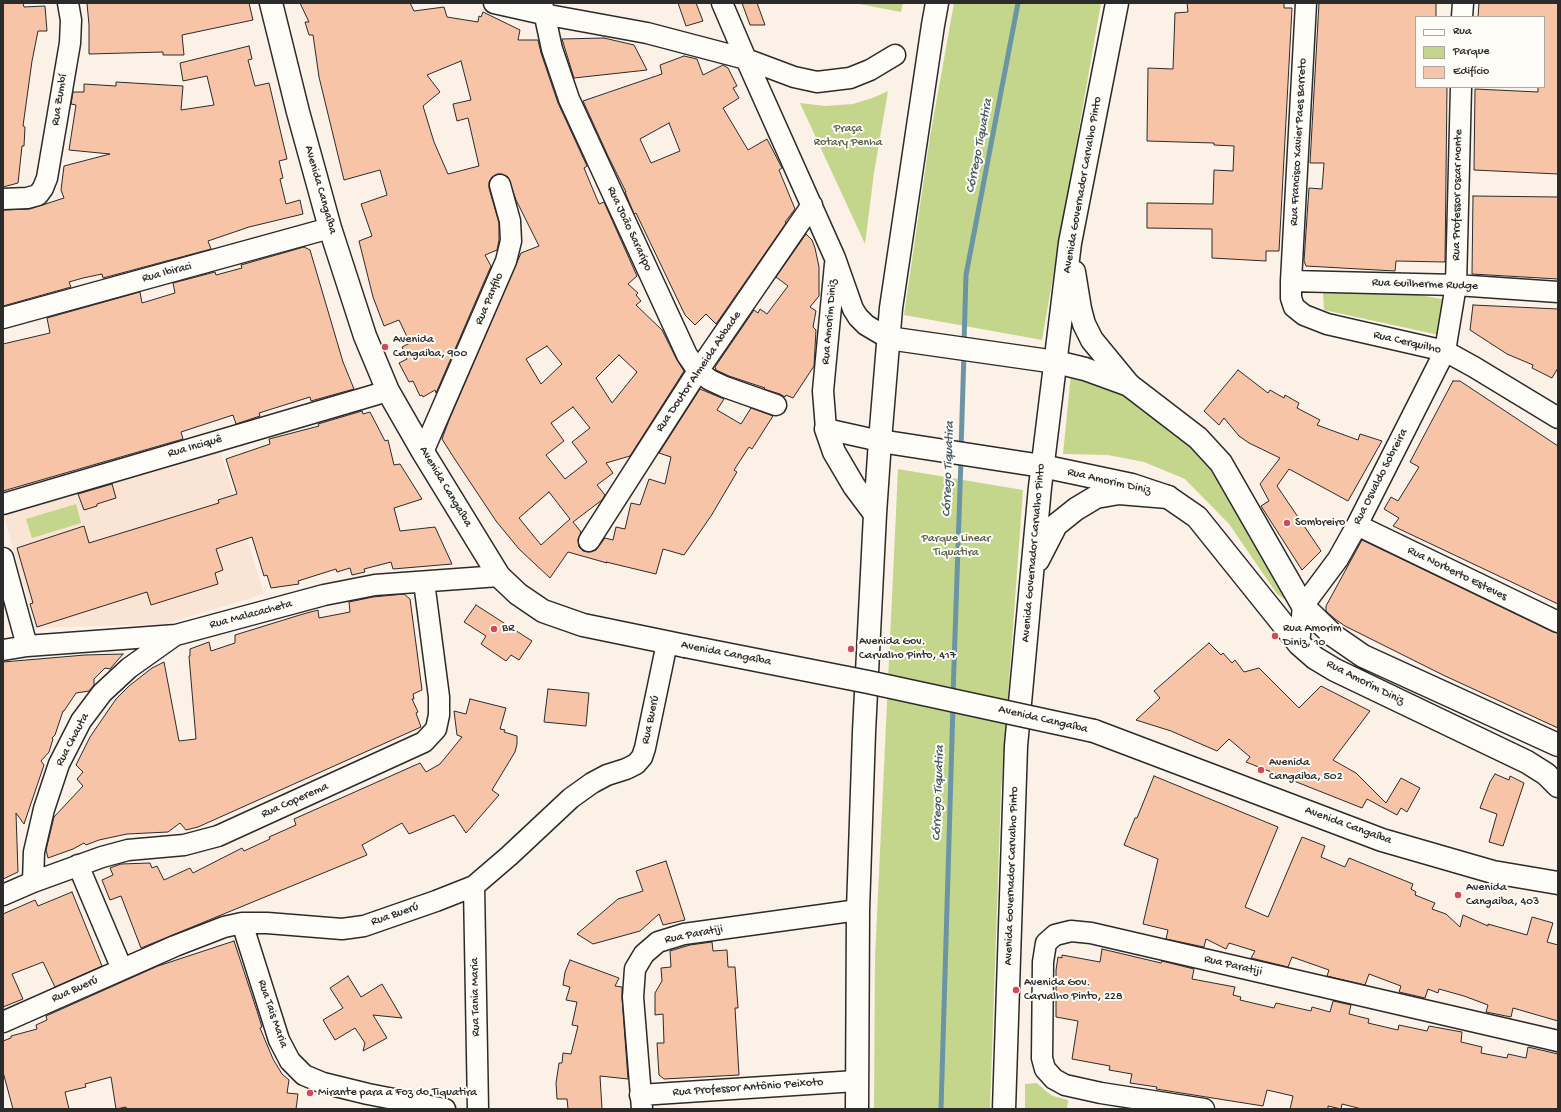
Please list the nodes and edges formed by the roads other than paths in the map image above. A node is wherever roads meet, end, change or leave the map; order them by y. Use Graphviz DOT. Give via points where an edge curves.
graph roads {
  1 [pos="68,3"];
  2 [pos="271,3"];
  3 [pos="494,3"];
  4 [pos="722,3"];
  5 [pos="937,3"];
  6 [pos="1117,3"];
  7 [pos="1306,3"];
  8 [pos="1462,3"];
  9 [pos="543,9"];
  10 [pos="1462,16"];
  11 [pos="895,56"];
  12 [pos="746,59"];
  13 [pos="1461,88"];
  14 [pos="500,185"];
  15 [pos="3,199"];
  16 [pos="812,205"];
  17 [pos="330,228"];
  18 [pos="1070,243"];
  19 [pos="836,258"];
  20 [pos="1292,281"];
  21 [pos="1456,285"];
  22 [pos="1558,292"];
  23 [pos="3,318"];
  24 [pos="899,339"];
  25 [pos="1445,351"];
  26 [pos="1049,361"];
  27 [pos="698,371"];
  28 [pos="1129,385"];
  29 [pos="388,391"];
  30 [pos="776,405"];
  31 [pos="1558,418"];
  32 [pos="826,429"];
  33 [pos="880,441"];
  34 [pos="423,452"];
  35 [pos="1042,466"];
  36 [pos="1168,497"];
  37 [pos="3,504"];
  38 [pos="875,514"];
  39 [pos="1357,525"];
  40 [pos="589,540"];
  41 [pos="3,558"];
  42 [pos="1033,570"];
  43 [pos="499,576"];
  44 [pos="424,582"];
  45 [pos="1303,606"];
  46 [pos="1558,622"];
  47 [pos="176,635"];
  48 [pos="1299,644"];
  49 [pos="676,645"];
  50 [pos="27,646"];
  51 [pos="3,650"];
  52 [pos="1558,745"];
  53 [pos="1558,786"];
  54 [pos="78,865"];
  55 [pos="33,882"];
  56 [pos="1558,883"];
  57 [pos="474,886"];
  58 [pos="3,895"];
  59 [pos="858,910"];
  60 [pos="242,923"];
  61 [pos="122,969"];
  62 [pos="3,1022"];
  63 [pos="1558,1041"];
  64 [pos="856,1081"];
  65 [pos="641,1102"];
  66 [pos="445,1109"];
  67 [pos="478,1109"];
  68 [pos="856,1109"];
  69 [pos="1004,1109"];
  70 [pos="1204,1109"];
  1 -- 15 [label="street, Rua Zumbí" via="71,20 70,43 47,178 38,195"];
  2 -- 17 [label="main road, Avenida Cangaíba"];
  3 -- 9 [label="street"];
  4 -- 12 [label="street, Rua Amorim Diniz"];
  5 -- 24 [label="main road" via="928,57"];
  6 -- 18 [label="main road, Avenida Governador Carvalho Pinto"];
  7 -- 20 [label="street, Rua Francisco Xavier Paes Barreto"];
  8 -- 10 [label="street"];
  9 -- 12 [label="street" via="647,32"];
  9 -- 27 [label="street, Rua João Sararipo" via="552,49 569,99 687,355"];
  11 -- 12 [label="street" via="850,78 817,82 794,77"];
  12 -- 16 [label="street, Rua Amorim Diniz"];
  13 -- 21 [label="street, Rua Professor Oscar Monte"];
  14 -- 34 [label="street, Rua Panfilo" via="510,221 511,241 506,261"];
  16 -- 19 [label="street, Rua Amorim Diniz"];
  16 -- 27 [label="street, Rua Doutor Almeida Abbade"];
  17 -- 23 [label="street, Rua Ibiraci"];
  17 -- 29 [label="main road, Avenida Cangaíba" via="365,336"];
  18 -- 26 [label="main road, Avenida Governador Carvalho Pinto"];
  18 -- 28 [label="main road" via="1084,324 1092,340"];
  19 -- 24 [label="street, Rua Amorim Diniz" via="858,318 866,325"];
  19 -- 32 [label="street, Rua Amorim Diniz" via="823,391"];
  20 -- 21 [label="street, Rua Guilherme Rudge"];
  20 -- 25 [label="street, Rua Cerquilho" via="1291,298 1294,307 1304,315 1327,324"];
  21 -- 22 [label="street, Rua Guilherme Rudge"];
  21 -- 25 [label="street, Rua Professor Oscar Monte"];
  24 -- 26 [label="main road, Rua Amorim Diniz"];
  24 -- 33 [label="main road"];
  25 -- 31 [label="street, Rua Cerquilho"];
  25 -- 39 [label="street, Rua Osvaldo Sobreira"];
  26 -- 28 [label="main road, Rua Amorim Diniz" via="1085,369"];
  26 -- 35 [label="main road, Avenida Governador Carvalho Pinto"];
  27 -- 30 [label="street, Rua João Sararipo" via="725,387"];
  27 -- 40 [label="street, Rua Doutor Almeida Abbade"];
  28 -- 45 [label="main road, Rua Amorim Diniz" via="1198,438 1221,463"];
  29 -- 34 [label="main road, Avenida Cangaíba"];
  29 -- 37 [label="street, Rua Inciquê"];
  32 -- 33 [label="street, Rua Amorim Diniz"];
  32 -- 38 [label="main road" via="834,452 854,486"];
  33 -- 35 [label="main road, Rua Amorim Diniz"];
  33 -- 38 [label="main road"];
  34 -- 43 [label="main road, Avenida Cangaíba"];
  35 -- 36 [label="main road, Rua Amorim Diniz" via="1132,485"];
  35 -- 42 [label="main road, Avenida Governador Carvalho Pinto"];
  36 -- 42 [label="main road" via="1119,493 1096,498 1076,509 1056,525"];
  36 -- 48 [label="main road, Rua Amorim Diniz" via="1196,517"];
  38 -- 59 [label="main road"];
  39 -- 45 [label="street, Rua Osvaldo Sobreira" via="1338,559"];
  39 -- 46 [label="street, Rua Norberto Esteves"];
  41 -- 50 [label="street"];
  42 -- 69 [label="main road, Avenida Governador Carvalho Pinto" via="1016,746"];
  43 -- 44 [label="street, Rua Malacacheta"];
  43 -- 49 [label="main road, Avenida Cangaíba" via="518,594 543,611 583,625"];
  44 -- 47 [label="street, Rua Malacacheta" via="375,585 324,595"];
  44 -- 54 [label="street, Rua Coperema" via="440,697 436,729 424,742 218,836 184,845 128,850"];
  45 -- 48 [label="street"];
  45 -- 52 [label="main road, Rua Amorim Diniz" via="1334,636 1363,656"];
  47 -- 50 [label="street, Rua Malacacheta"];
  47 -- 55 [label="street, Rua Chauta" via="129,668 102,693 81,721 59,764 44,810 34,852"];
  48 -- 53 [label="main road, Rua Amorim Diniz" via="1335,670 1527,762 1546,774"];
  49 -- 56 [label="main road, Avenida Cangaíba, bridge" via="876,683 1094,731 1382,840 1493,872"];
  49 -- 57 [label="street, Rua Buerú" via="642,757 626,769 592,782 571,798"];
  50 -- 51 [label="street, Rua Malacacheta"];
  54 -- 55 [label="street, Rua Coperema"];
  54 -- 61 [label="street"];
  55 -- 58 [label="street, Rua Coperema"];
  57 -- 60 [label="street, Rua Buerú" via="364,926 342,929"];
  57 -- 67 [label="street, Rua Tania Maria"];
  59 -- 64 [label="main road"];
  59 -- 65 [label="street, Rua Paratiji" via="684,934 658,942 644,954 635,969 633,997"];
  60 -- 61 [label="street, Rua Buerú" via="224,927"];
  60 -- 66 [label="street, Rua Tais Maria" via="279,1040 290,1061 304,1075 323,1083"];
  61 -- 62 [label="street, Rua Buerú"];
  63 -- 70 [label="street, Rua Paratiji" via="1091,933 1071,931 1055,935 1046,944 1043,962 1042,1058 1045,1069 1054,1079 1080,1089"];
  64 -- 65 [label="street, Rua Professor Antônio Peixoto"];
  64 -- 68 [label="main road"];
}
